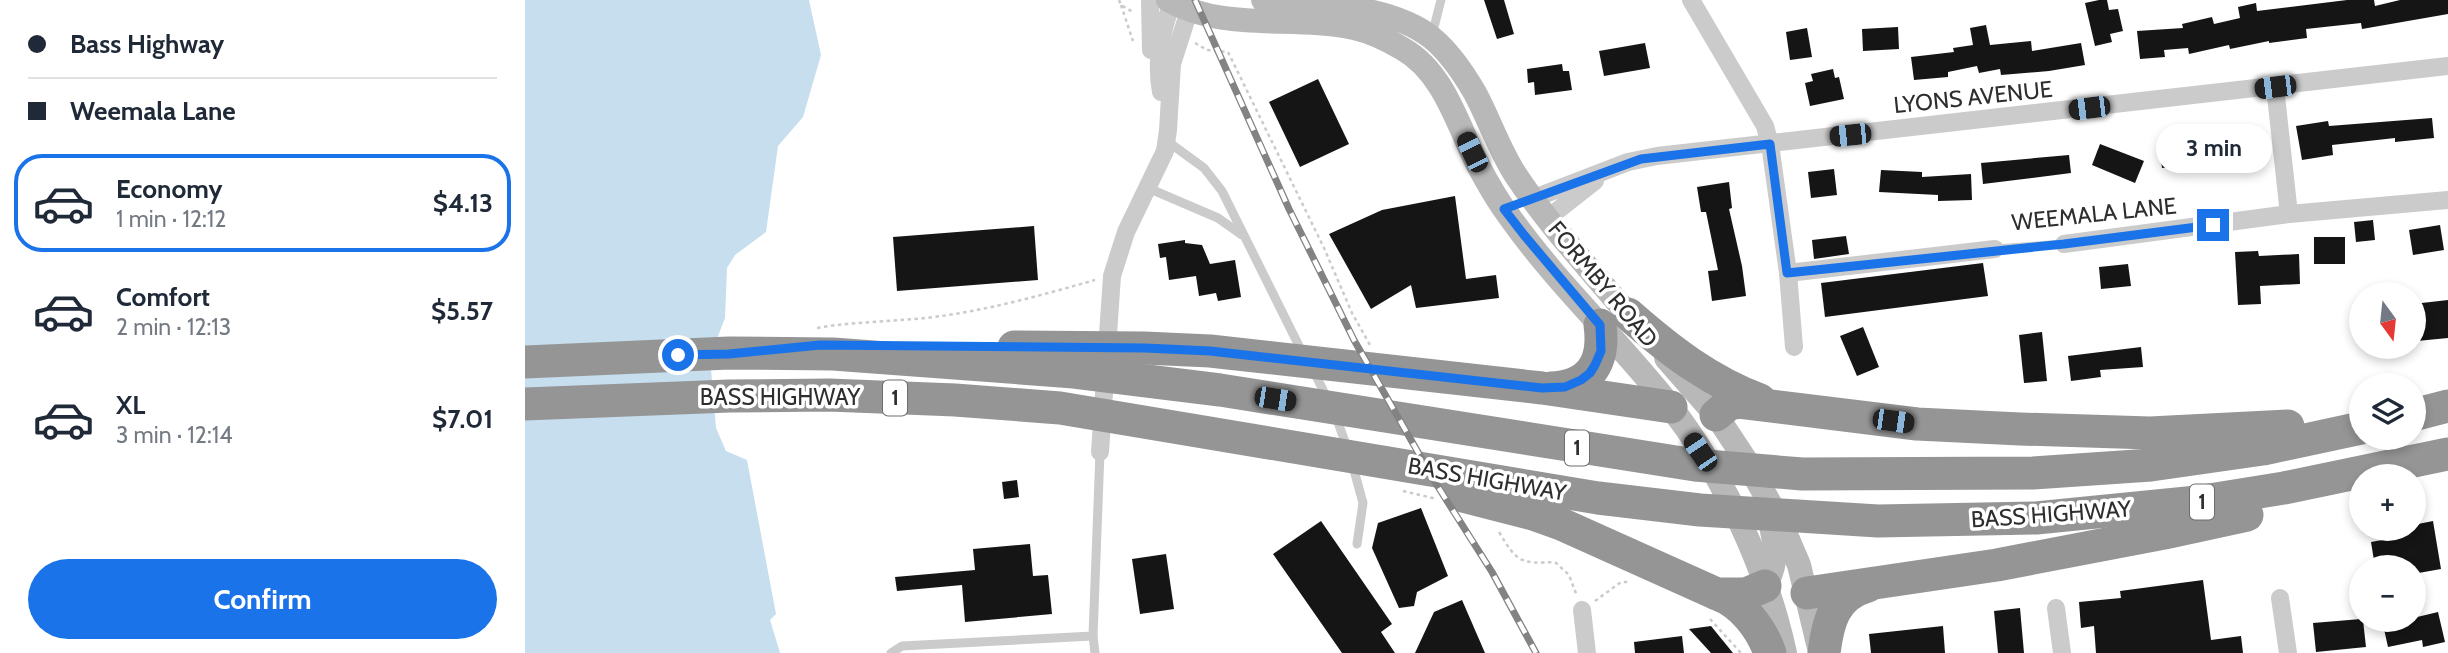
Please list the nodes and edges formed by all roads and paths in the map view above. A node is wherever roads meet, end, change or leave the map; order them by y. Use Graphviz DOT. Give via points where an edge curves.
graph roads {
  1 [pos="1262,0"];
  2 [pos="1441,0"];
  3 [pos="1691,0"];
  4 [pos="1174,2"];
  5 [pos="1121,5"];
  6 [pos="1431,37"];
  7 [pos="1207,50"];
  8 [pos="1137,52"];
  9 [pos="1416,58"];
  10 [pos="2448,66"];
  11 [pos="2275,87"];
  12 [pos="1168,135"];
  13 [pos="1770,144"];
  14 [pos="1628,162"];
  15 [pos="1148,188"];
  16 [pos="1532,199"];
  17 [pos="2448,200"];
  18 [pos="1504,209"];
  19 [pos="2289,214"];
  20 [pos="1548,218"];
  21 [pos="1524,235"];
  22 [pos="1245,239"];
  23 [pos="2064,244"];
  24 [pos="1995,249"];
  25 [pos="1787,273"];
  26 [pos="1112,276"];
  27 [pos="1614,319"];
  28 [pos="812,329"];
  29 [pos="1794,347"];
  30 [pos="1372,348"];
  31 [pos="525,362"];
  32 [pos="1143,364"];
  33 [pos="1542,388"];
  34 [pos="525,404"];
  35 [pos="2448,406"];
  36 [pos="1671,407"];
  37 [pos="1796,408"];
  38 [pos="2426,412"];
  39 [pos="1716,415"];
  40 [pos="2349,423"];
  41 [pos="2349,431"];
  42 [pos="1100,452"];
  43 [pos="2448,454"];
  44 [pos="2417,464"];
  45 [pos="2349,485"];
  46 [pos="1724,487"];
  47 [pos="1761,487"];
  48 [pos="1403,491"];
  49 [pos="1443,501"];
  50 [pos="1488,502"];
  51 [pos="1356,544"];
  52 [pos="1763,573"];
  53 [pos="1632,583"];
  54 [pos="1877,584"];
  55 [pos="1807,593"];
  56 [pos="1717,594"];
  57 [pos="2280,598"];
  58 [pos="2056,608"];
  59 [pos="1582,610"];
  60 [pos="1093,636"];
  61 [pos="891,653"];
  62 [pos="1095,653"];
  63 [pos="1587,653"];
  64 [pos="1770,653"];
  65 [pos="1785,653"];
  66 [pos="1822,653"];
  67 [pos="2062,653"];
  68 [pos="2288,653"];
  1 -- 6 [label="main road, FORMBY ROAD" via="1366,11"];
  2 -- 6 [label="lane"];
  3 -- 13 [label="street" via="1765,126"];
  4 -- 9 [label="main road, FORMBY ROAD" via="1216,16 1355,29 1389,41"];
  4 -- 12 [label="street"];
  4 -- 12 [label="street" via="1159,54"];
  5 -- 8 [label="path"];
  6 -- 9 [label="main road"];
  6 -- 16 [label="main road, FORMBY ROAD" via="1468,83"];
  7 -- 30 [label="path" via="1228,52"];
  9 -- 18 [label="main road, FORMBY ROAD" via="1442,90"];
  10 -- 11 [label="street, LYONS AVENUE"];
  11 -- 13 [label="street, LYONS AVENUE"];
  11 -- 19 [label="street"];
  12 -- 15 [label="street"];
  12 -- 22 [label="lane" via="1214,180"];
  13 -- 14 [label="street, LYONS AVENUE"];
  13 -- 25 [label="street"];
  14 -- 16 [label="street, LYONS AVENUE"];
  14 -- 20 [label="street, LYONS AVENUE" via="1599,177"];
  15 -- 22 [label="lane" via="1218,218"];
  15 -- 26 [label="street"];
  16 -- 18 [label="main road"];
  16 -- 20 [label="main road, FORMBY ROAD"];
  17 -- 19 [label="street, WEEMALA LANE"];
  18 -- 21 [label="main road, FORMBY ROAD"];
  19 -- 23 [label="street, WEEMALA LANE"];
  20 -- 21 [label="main road"];
  20 -- 27 [label="main road, FORMBY ROAD"];
  21 -- 27 [label="main road, FORMBY ROAD"];
  22 -- 51 [label="lane" via="1343,431 1363,503"];
  23 -- 24 [label="lane, WEEMALA LANE"];
  24 -- 25 [label="street, WEEMALA LANE"];
  25 -- 29 [label="street"];
  26 -- 28 [label="path" via="1030,299 933,317"];
  26 -- 42 [label="street"];
  27 -- 33 [label="highway" via="1590,373 1565,387"];
  27 -- 36 [label="main road, FORMBY ROAD"];
  27 -- 37 [label="highway" via="1744,394"];
  27 -- 39 [label="main road, FORMBY ROAD"];
  31 -- 32 [label="highway, BASS HIGHWAY" via="729,354 820,345"];
  32 -- 33 [label="highway" via="1210,351"];
  32 -- 41 [label="highway, BASS HIGHWAY / 1" via="1303,403 1695,465 1802,474 2033,473 2151,465"];
  33 -- 36 [label="highway"];
  34 -- 50 [label="highway, BASS HIGHWAY / 1" via="829,395 1060,408 1329,459"];
  35 -- 38 [label="highway"];
  36 -- 39 [label="main road"];
  36 -- 46 [label="main road, FORMBY ROAD"];
  37 -- 39 [label="highway" via="1739,402"];
  37 -- 40 [label="highway" via="1917,424 2150,433"];
  39 -- 46 [label="main road" via="1709,446"];
  39 -- 47 [label="main road, FORMBY ROAD"];
  42 -- 60 [label="lane"];
  43 -- 44 [label="highway"];
  43 -- 50 [label="highway, BASS HIGHWAY / 1" via="2197,502 2024,518 1819,519 1598,498"];
  45 -- 54 [label="highway" via="2164,533"];
  46 -- 52 [label="main road, FORMBY ROAD"];
  47 -- 52 [label="main road" via="1776,560"];
  47 -- 55 [label="main road, FORMBY ROAD" via="1786,533"];
  48 -- 49 [label="path"];
  50 -- 56 [label="highway" via="1570,528"];
  50 -- 59 [label="path" via="1513,554 1526,562 1555,562 1569,575"];
  52 -- 55 [label="main road"];
  52 -- 56 [label="highway" via="1746,594"];
  52 -- 65 [label="main road, FORMBY ROAD"];
  53 -- 59 [label="path" via="1621,582"];
  54 -- 55 [label="highway"];
  54 -- 66 [label="highway" via="1855,590 1842,600 1830,621"];
  55 -- 66 [label="main road, FORMBY ROAD"];
  56 -- 64 [label="highway" via="1738,604"];
  57 -- 68 [label="street"];
  58 -- 67 [label="street"];
  59 -- 63 [label="street"];
  60 -- 61 [label="lane" via="902,646"];
  60 -- 62 [label="lane"];
}
